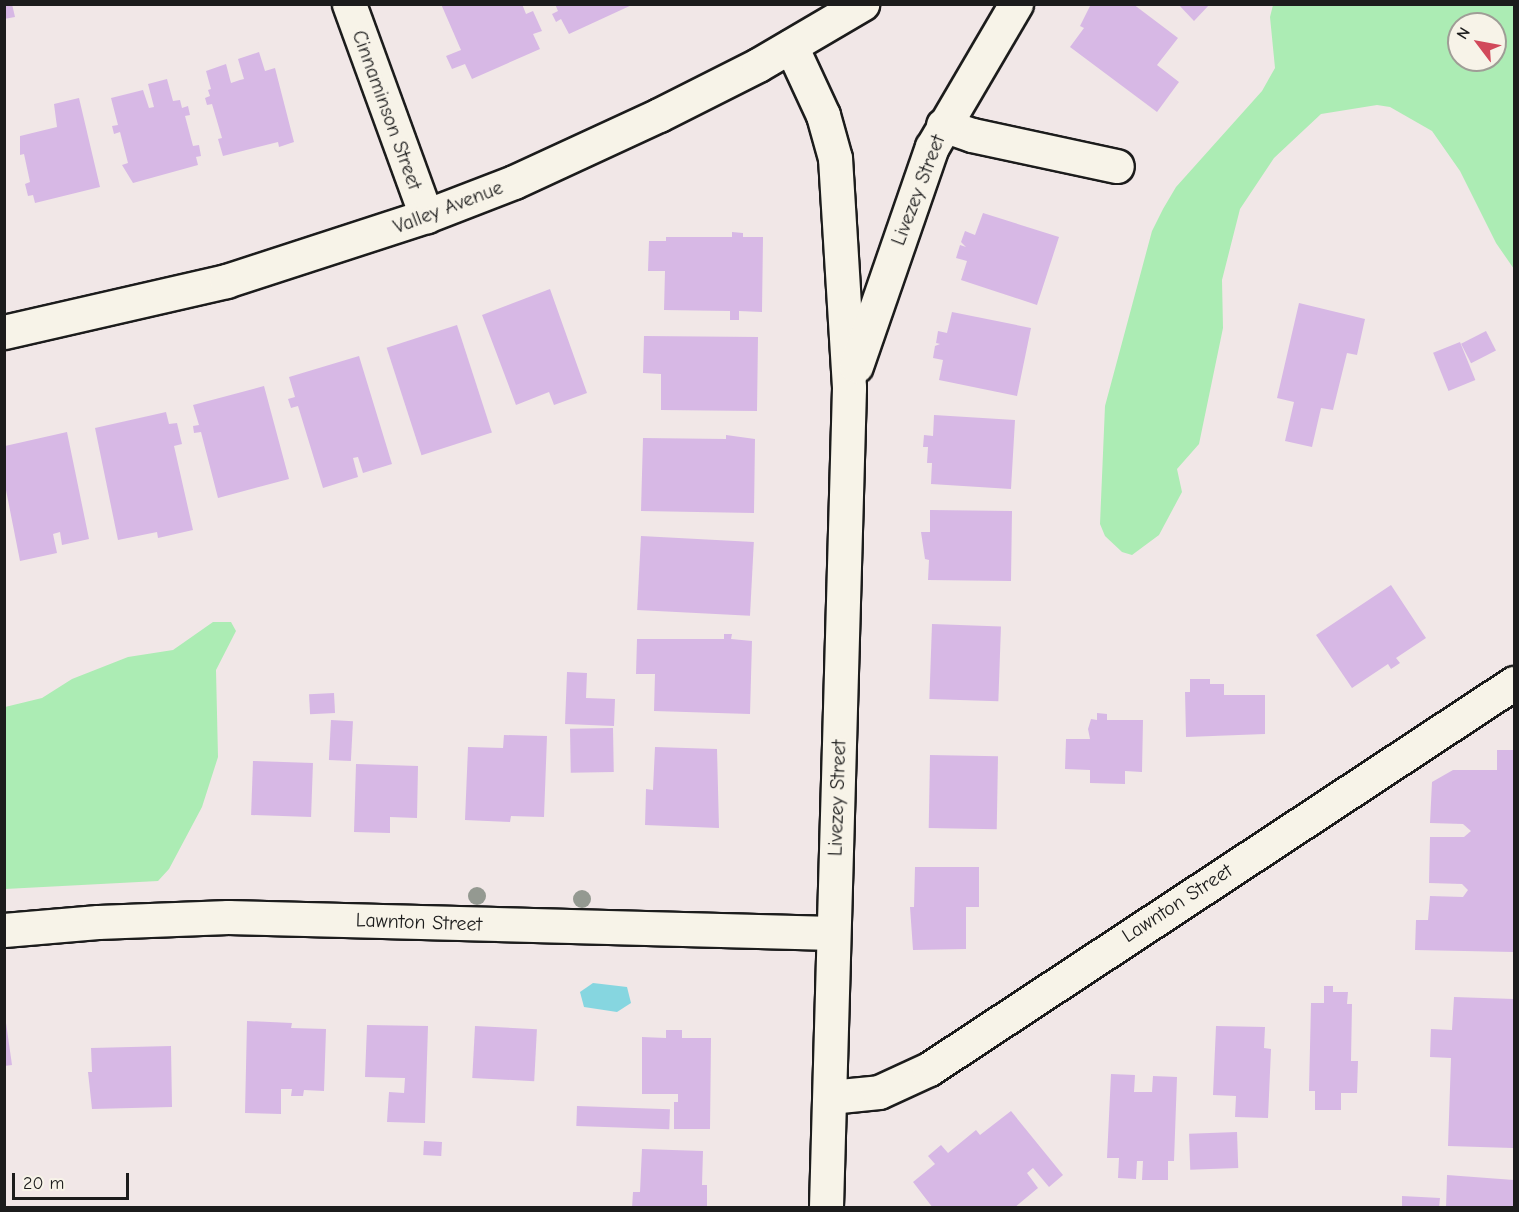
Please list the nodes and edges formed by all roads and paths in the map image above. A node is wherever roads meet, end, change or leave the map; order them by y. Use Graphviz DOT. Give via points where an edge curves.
graph roads {
  1 [pos="349,4"];
  2 [pos="862,4"];
  3 [pos="1016,4"];
  4 [pos="791,46"];
  5 [pos="943,125"];
  6 [pos="1117,166"];
  7 [pos="426,216"];
  8 [pos="4,332"];
  9 [pos="849,388"];
  10 [pos="1515,683"];
  11 [pos="4,930"];
  12 [pos="833,933"];
  13 [pos="830,1097"];
  14 [pos="826,1208"];
  1 -- 7 [label="street, Cinnaminson Street"];
  2 -- 4 [label="street, Valley Avenue"];
  3 -- 5 [label="street, Livezey Street"];
  4 -- 7 [label="street, Valley Avenue" via="606,141"];
  4 -- 9 [label="street, Livezey Street" via="816,97 835,158"];
  5 -- 6 [label="street" via="972,135"];
  5 -- 9 [label="street, Livezey Street" via="914,192"];
  7 -- 8 [label="street, Valley Avenue" via="226,281"];
  9 -- 12 [label="street, Livezey Street"];
  10 -- 13 [label="street, Lawnton Street" via="929,1069 879,1092"];
  11 -- 12 [label="street, Lawnton Street" via="228,917"];
  12 -- 13 [label="street, Livezey Street"];
  13 -- 14 [label="street, Livezey Street"];
}
